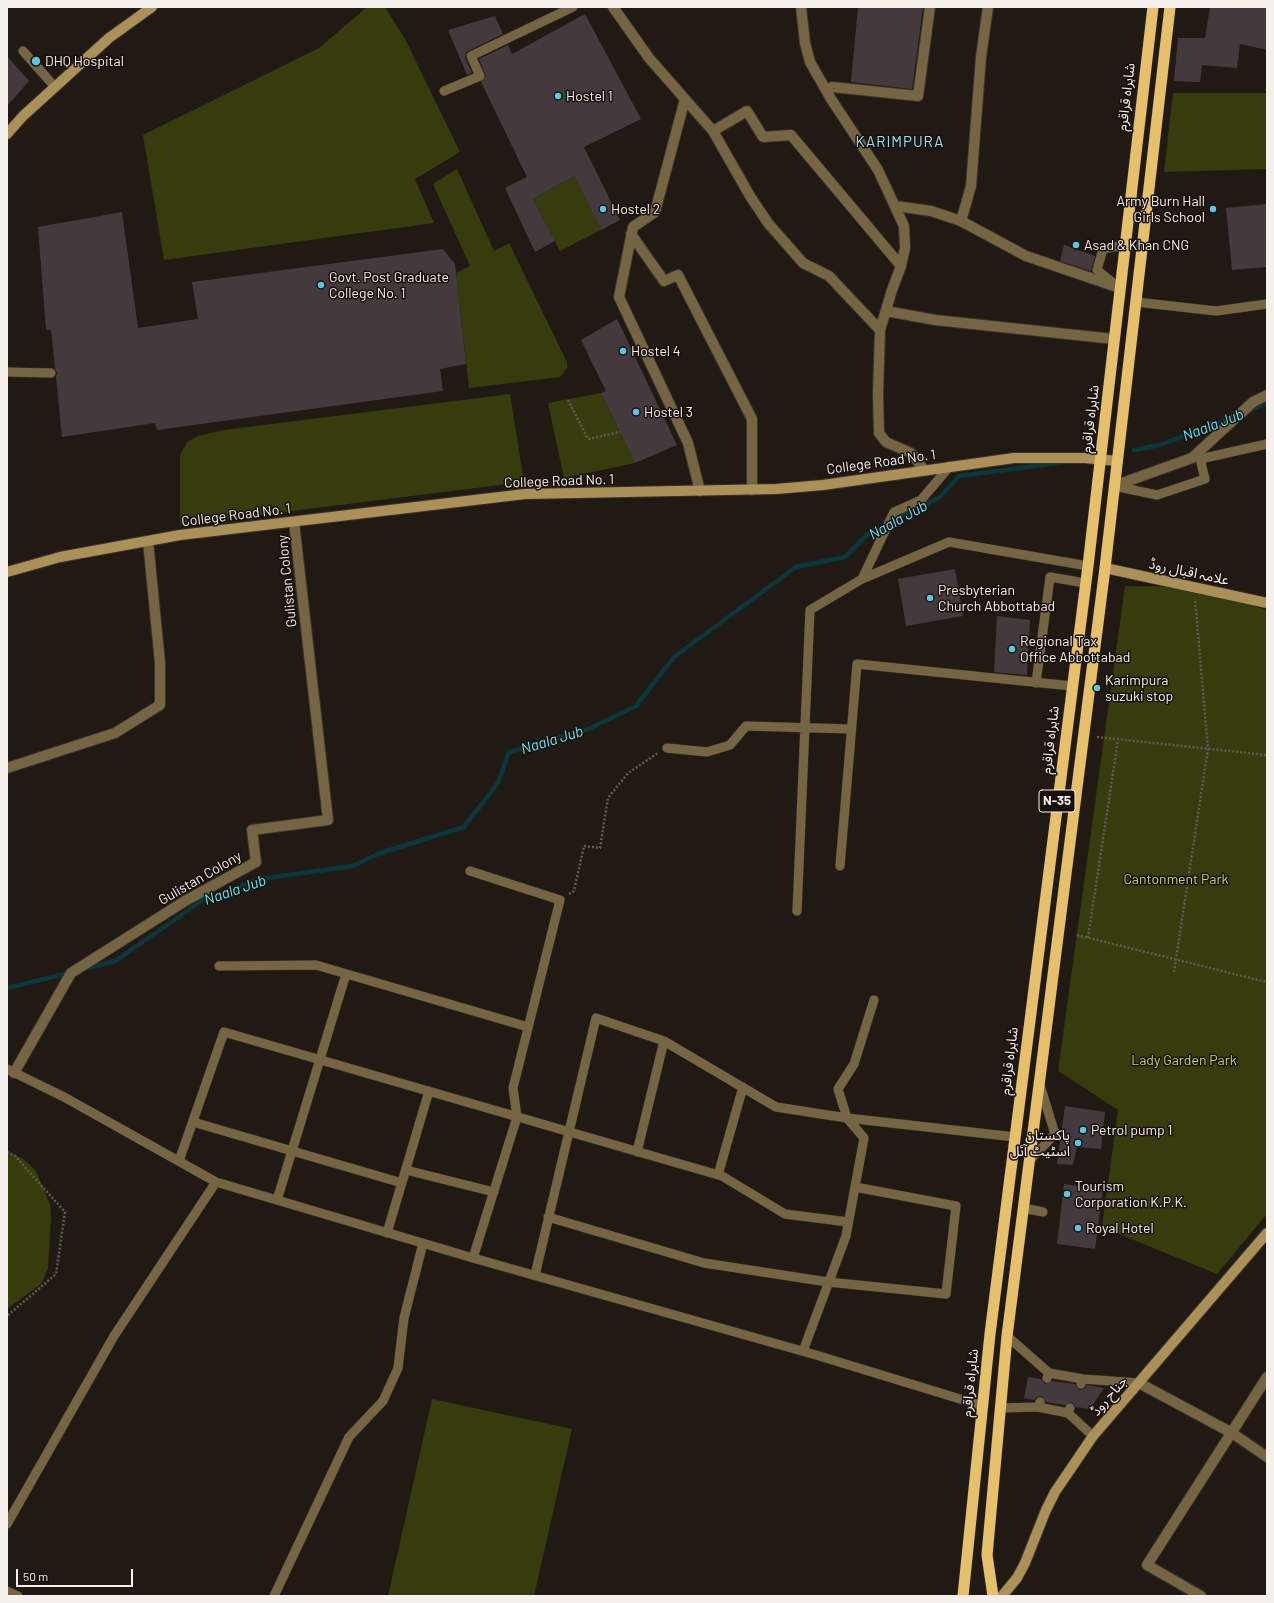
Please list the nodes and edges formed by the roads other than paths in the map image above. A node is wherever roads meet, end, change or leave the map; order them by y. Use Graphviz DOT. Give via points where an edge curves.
graph roads {
  1 [pos="152,7"];
  2 [pos="572,7"];
  3 [pos="613,7"];
  4 [pos="801,7"];
  5 [pos="930,7"];
  6 [pos="988,7"];
  7 [pos="1152,7"];
  8 [pos="1170,7"];
  9 [pos="23,51"];
  10 [pos="55,87"];
  11 [pos="828,91"];
  12 [pos="444,92"];
  13 [pos="685,99"];
  14 [pos="714,131"];
  15 [pos="7,134"];
  16 [pos="896,206"];
  17 [pos="962,221"];
  18 [pos="631,234"];
  19 [pos="1125,245"];
  20 [pos="902,266"];
  21 [pos="1120,288"];
  22 [pos="1136,302"];
  23 [pos="1267,304"];
  24 [pos="886,311"];
  25 [pos="880,330"];
  26 [pos="1114,339"];
  27 [pos="7,372"];
  28 [pos="51,373"];
  29 [pos="1267,395"];
  30 [pos="1267,444"];
  31 [pos="1100,459"];
  32 [pos="1117,461"];
  33 [pos="950,466"];
  34 [pos="924,470"];
  35 [pos="1114,486"];
  36 [pos="752,490"];
  37 [pos="700,492"];
  38 [pos="294,522"];
  39 [pos="148,541"];
  40 [pos="1088,566"];
  41 [pos="1105,568"];
  42 [pos="7,572"];
  43 [pos="862,579"];
  44 [pos="1085,583"];
  45 [pos="1267,603"];
  46 [pos="1036,683"];
  47 [pos="1072,686"];
  48 [pos="805,728"];
  49 [pos="851,729"];
  50 [pos="667,748"];
  51 [pos="7,768"];
  52 [pos="840,866"];
  53 [pos="470,872"];
  54 [pos="796,911"];
  55 [pos="219,966"];
  56 [pos="346,974"];
  57 [pos="874,1000"];
  58 [pos="528,1027"];
  59 [pos="664,1041"];
  60 [pos="321,1060"];
  61 [pos="11,1071"];
  62 [pos="1039,1082"];
  63 [pos="743,1087"];
  64 [pos="429,1091"];
  65 [pos="517,1117"];
  66 [pos="847,1118"];
  67 [pos="193,1122"];
  68 [pos="568,1132"];
  69 [pos="1015,1137"];
  70 [pos="292,1151"];
  71 [pos="637,1152"];
  72 [pos="179,1161"];
  73 [pos="1029,1161"];
  74 [pos="406,1170"];
  75 [pos="718,1175"];
  76 [pos="216,1182"];
  77 [pos="402,1183"];
  78 [pos="855,1187"];
  79 [pos="494,1192"];
  80 [pos="277,1200"];
  81 [pos="1023,1208"];
  82 [pos="1043,1212"];
  83 [pos="548,1217"];
  84 [pos="848,1222"];
  85 [pos="387,1233"];
  86 [pos="1267,1233"];
  87 [pos="423,1243"];
  88 [pos="472,1258"];
  89 [pos="535,1276"];
  90 [pos="828,1282"];
  91 [pos="1007,1336"];
  92 [pos="803,1351"];
  93 [pos="1267,1377"];
  94 [pos="1139,1383"];
  95 [pos="983,1406"];
  96 [pos="1000,1408"];
  97 [pos="1232,1433"];
  98 [pos="1093,1436"];
  99 [pos="1267,1457"];
  100 [pos="7,1524"];
  101 [pos="7,1591"];
  102 [pos="18,1596"];
  103 [pos="274,1596"];
  104 [pos="963,1596"];
  105 [pos="993,1596"];
  106 [pos="1002,1596"];
  107 [pos="1201,1596"];
  1 -- 10 [label="main road" via="109,38"];
  2 -- 12 [label="lane" via="471,56 480,76"];
  3 -- 13 [label="street" via="649,58"];
  4 -- 11 [label="street" via="810,62"];
  5 -- 11 [label="street" via="918,96 832,87"];
  6 -- 17 [label="street" via="981,57 971,186"];
  7 -- 19 [label="highway, شاہراہ قراقرم / N-35"];
  8 -- 22 [label="highway, N-35"];
  9 -- 10 [label="lane"];
  10 -- 15 [label="main road"];
  11 -- 16 [label="street" via="878,170"];
  13 -- 14 [label="street"];
  13 -- 18 [label="street" via="655,212 633,227"];
  14 -- 20 [label="street" via="747,111 763,137 791,135"];
  14 -- 25 [label="street" via="768,223 803,263 829,276"];
  16 -- 17 [label="street" via="931,211"];
  16 -- 20 [label="street" via="904,226 905,248"];
  17 -- 21 [label="street" via="1026,256"];
  18 -- 36 [label="street" via="664,281 678,275 752,418"];
  18 -- 37 [label="street" via="619,297 688,443"];
  19 -- 21 [label="highway, شاہراہ قراقرم / N-35"];
  19 -- 21 [label="lane" via="1103,249 1097,270"];
  20 -- 24 [label="street"];
  21 -- 26 [label="highway, شاہراہ قراقرم / N-35"];
  22 -- 23 [label="lane" via="1216,312"];
  22 -- 32 [label="highway, N-35"];
  24 -- 25 [label="street"];
  24 -- 26 [label="street" via="935,320"];
  25 -- 34 [label="street" via="880,433 886,442 911,453"];
  26 -- 31 [label="highway, شاہراہ قراقرم / N-35"];
  27 -- 28 [label="lane"];
  29 -- 35 [label="street" via="1253,402 1192,458"];
  30 -- 35 [label="lane" via="1200,459 1205,479 1157,495"];
  31 -- 32 [label="main road, College Road No. 1"];
  31 -- 33 [label="main road, College Road No. 1" via="1014,458"];
  31 -- 40 [label="highway, شاہراہ قراقرم / N-35"];
  32 -- 35 [label="highway, N-35"];
  33 -- 34 [label="main road, College Road No. 1"];
  33 -- 43 [label="lane" via="921,500 894,512"];
  34 -- 36 [label="main road, College Road No. 1" via="822,485"];
  35 -- 41 [label="highway, N-35"];
  36 -- 37 [label="main road, College Road No. 1"];
  37 -- 38 [label="main road, College Road No. 1" via="525,494"];
  38 -- 39 [label="main road, College Road No. 1"];
  38 -- 61 [label="street, Gulistan Colony" via="328,820 252,830 256,862 185,901 71,973"];
  39 -- 42 [label="main road, College Road No. 1" via="60,557"];
  39 -- 51 [label="street" via="160,663 160,705 115,733"];
  40 -- 43 [label="lane" via="949,542"];
  40 -- 44 [label="highway, شاہراہ قراقرم / N-35"];
  41 -- 45 [label="main road, علامہ اقبال روڈ"];
  41 -- 62 [label="highway, N-35"];
  43 -- 48 [label="lane" via="810,610"];
  44 -- 46 [label="lane" via="1050,577"];
  44 -- 47 [label="highway, شاہراہ قراقرم / N-35"];
  46 -- 47 [label="lane"];
  46 -- 49 [label="lane" via="857,664"];
  47 -- 69 [label="highway, شاہراہ قراقرم / N-35"];
  48 -- 49 [label="lane"];
  48 -- 50 [label="lane" via="746,726 730,745 707,752"];
  48 -- 54 [label="lane"];
  49 -- 52 [label="lane"];
  53 -- 58 [label="lane" via="560,900"];
  55 -- 56 [label="lane" via="316,965"];
  56 -- 58 [label="lane"];
  56 -- 60 [label="lane"];
  57 -- 66 [label="lane" via="854,1064 838,1089"];
  58 -- 65 [label="lane" via="513,1088"];
  59 -- 63 [label="lane"];
  59 -- 68 [label="lane" via="596,1018"];
  59 -- 71 [label="lane"];
  60 -- 64 [label="lane"];
  60 -- 67 [label="lane" via="224,1032"];
  60 -- 70 [label="lane"];
  61 -- 72 [label="lane" via="64,1097"];
  62 -- 73 [label="highway, N-35"];
  62 -- 73 [label="lane" via="1055,1134"];
  63 -- 66 [label="lane" via="776,1107"];
  63 -- 75 [label="lane"];
  64 -- 65 [label="lane"];
  64 -- 74 [label="lane"];
  65 -- 68 [label="lane"];
  65 -- 79 [label="lane"];
  66 -- 69 [label="lane"];
  66 -- 78 [label="lane" via="864,1138"];
  67 -- 70 [label="lane"];
  67 -- 72 [label="lane"];
  68 -- 71 [label="lane"];
  68 -- 83 [label="lane"];
  69 -- 95 [label="highway, شاہراہ قراقرم / N-35"];
  70 -- 77 [label="lane"];
  70 -- 80 [label="lane"];
  71 -- 75 [label="lane"];
  72 -- 76 [label="lane"];
  73 -- 81 [label="highway, N-35"];
  74 -- 77 [label="lane"];
  74 -- 79 [label="lane"];
  75 -- 84 [label="lane" via="785,1214"];
  76 -- 80 [label="lane"];
  76 -- 100 [label="lane" via="114,1336"];
  77 -- 85 [label="lane"];
  78 -- 84 [label="lane"];
  78 -- 90 [label="lane" via="956,1206 946,1294"];
  79 -- 88 [label="lane"];
  80 -- 85 [label="lane"];
  81 -- 82 [label="lane"];
  81 -- 91 [label="highway, N-35"];
  83 -- 89 [label="lane"];
  83 -- 90 [label="lane" via="704,1263"];
  84 -- 90 [label="lane" via="846,1236"];
  85 -- 87 [label="lane"];
  86 -- 94 [label="main road, جناح روڈ"];
  87 -- 88 [label="lane"];
  87 -- 103 [label="lane" via="404,1318 398,1368 383,1401 349,1437"];
  88 -- 89 [label="lane"];
  89 -- 92 [label="lane"];
  90 -- 92 [label="lane"];
  91 -- 94 [label="lane" via="1048,1375 1082,1381"];
  91 -- 96 [label="highway, N-35"];
  92 -- 95 [label="lane"];
  93 -- 97 [label="street"];
  94 -- 97 [label="street"];
  94 -- 98 [label="main road, جناح روڈ"];
  95 -- 104 [label="highway, شاہراہ قراقرم / N-35"];
  96 -- 98 [label="lane" via="1039,1404 1069,1410"];
  96 -- 105 [label="highway, N-35" via="987,1555"];
  97 -- 99 [label="street"];
  97 -- 107 [label="street" via="1147,1565"];
  98 -- 106 [label="main road, جناح روڈ" via="1055,1492 1025,1564"];
  101 -- 102 [label="lane"];
}
